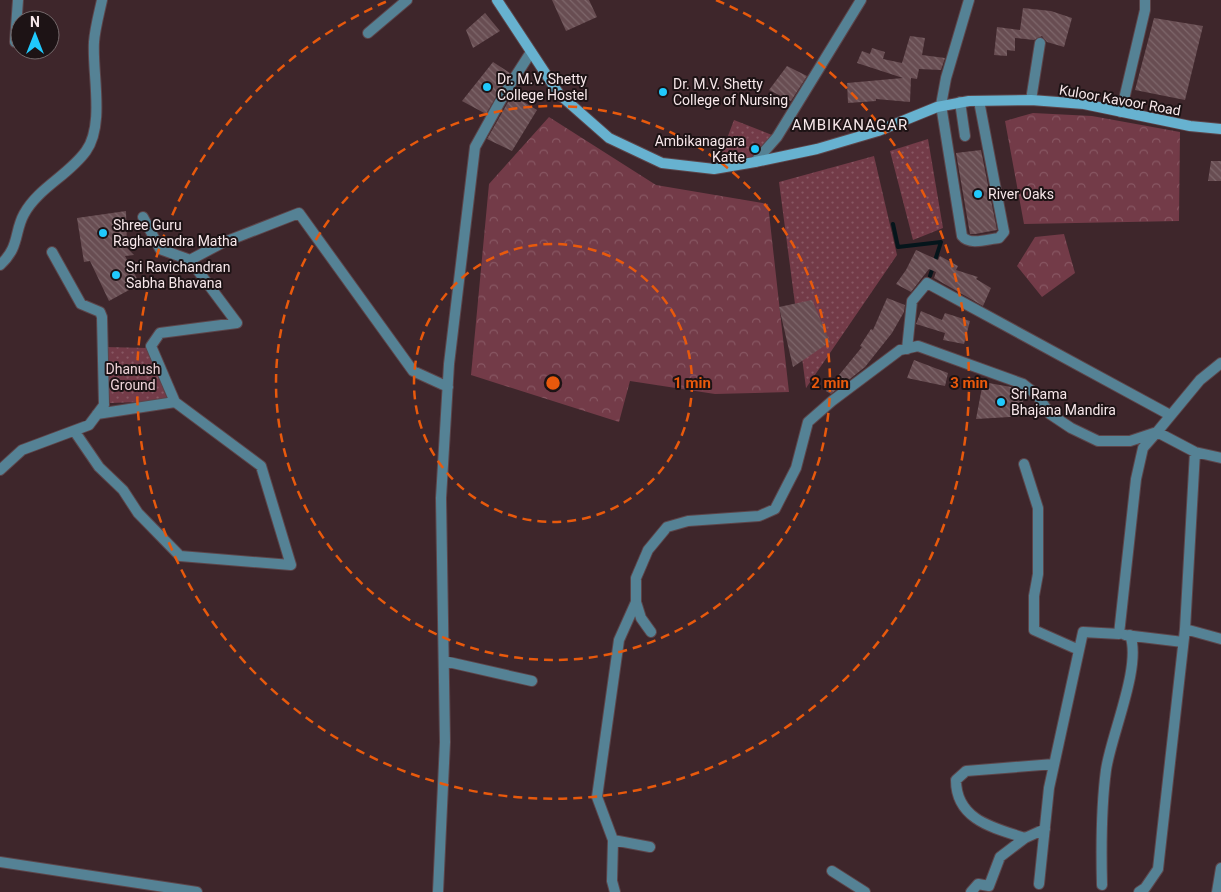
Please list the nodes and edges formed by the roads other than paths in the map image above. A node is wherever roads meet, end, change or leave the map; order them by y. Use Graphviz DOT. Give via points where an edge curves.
graph roads {
  1 [pos="102,0"];
  2 [pos="407,0"];
  3 [pos="498,0"];
  4 [pos="861,0"];
  5 [pos="969,0"];
  6 [pos="1145,0"];
  7 [pos="368,34"];
  8 [pos="1040,43"];
  9 [pos="531,52"];
  10 [pos="1031,100"];
  11 [pos="979,101"];
  12 [pos="960,102"];
  13 [pos="941,105"];
  14 [pos="1121,112"];
  15 [pos="1221,129"];
  16 [pos="964,136"];
  17 [pos="755,162"];
  18 [pos="142,217"];
  19 [pos="52,252"];
  20 [pos="190,260"];
  21 [pos="0,265"];
  22 [pos="907,348"];
  23 [pos="1221,364"];
  24 [pos="448,387"];
  25 [pos="175,402"];
  26 [pos="97,414"];
  27 [pos="1170,415"];
  28 [pos="75,432"];
  29 [pos="1157,432"];
  30 [pos="1195,452"];
  31 [pos="1221,458"];
  32 [pos="1024,464"];
  33 [pos="0,470"];
  34 [pos="636,602"];
  35 [pos="1185,629"];
  36 [pos="651,632"];
  37 [pos="1124,635"];
  38 [pos="1221,639"];
  39 [pos="1183,642"];
  40 [pos="1079,650"];
  41 [pos="444,662"];
  42 [pos="532,681"];
  43 [pos="1054,764"];
  44 [pos="1045,829"];
  45 [pos="1025,838"];
  46 [pos="613,840"];
  47 [pos="650,847"];
  48 [pos="0,862"];
  49 [pos="1221,868"];
  50 [pos="832,872"];
  51 [pos="1039,884"];
  52 [pos="1102,885"];
  53 [pos="988,889"];
  54 [pos="197,892"];
  55 [pos="438,892"];
  56 [pos="615,892"];
  57 [pos="865,892"];
  58 [pos="971,892"];
  59 [pos="1139,892"];
  60 [pos="1217,892"];
  1 -- 21 [label="street" via="94,41 94,138 68,171 41,193 24,214 17,240"];
  2 -- 7 [label="street"];
  3 -- 9 [label="main road, Kuloor Kavoor Road"];
  4 -- 17 [label="street" via="777,137"];
  5 -- 13 [label="street"];
  6 -- 14 [label="street"];
  8 -- 10 [label="street"];
  9 -- 17 [label="main road, Kuloor Kavoor Road" via="559,94 609,138 662,163 714,169"];
  9 -- 24 [label="street" via="475,147"];
  10 -- 11 [label="main road, Kuloor Kavoor Road"];
  10 -- 14 [label="main road, Kuloor Kavoor Road" via="1084,104"];
  11 -- 12 [label="main road, Kuloor Kavoor Road"];
  11 -- 13 [label="street" via="1004,232 1002,237 972,242 962,236"];
  12 -- 13 [label="main road, Kuloor Kavoor Road"];
  12 -- 16 [label="street"];
  13 -- 17 [label="main road, Kuloor Kavoor Road" via="878,131 817,149"];
  14 -- 15 [label="main road, Kuloor Kavoor Road"];
  18 -- 20 [label="street" via="160,249"];
  19 -- 26 [label="street" via="81,304 100,312 102,318 105,392 104,404"];
  20 -- 24 [label="street" via="222,243 299,213 413,371"];
  20 -- 25 [label="street" via="237,323 160,333 151,346"];
  22 -- 27 [label="street" via="912,301 927,283"];
  22 -- 29 [label="street" via="918,346 1023,384 1037,395 1050,414 1098,441 1130,441"];
  22 -- 34 [label="street" via="832,400 808,422 796,468 774,509 759,516 688,521 667,527 648,550 636,578"];
  23 -- 27 [label="street" via="1200,380"];
  24 -- 41 [label="street" via="441,498"];
  25 -- 26 [label="street"];
  25 -- 28 [label="street" via="261,466 291,565 180,556 99,467"];
  26 -- 28 [label="street" via="89,425"];
  27 -- 29 [label="street"];
  28 -- 33 [label="street" via="22,450"];
  29 -- 30 [label="street"];
  29 -- 37 [label="street" via="1143,448 1136,479"];
  30 -- 31 [label="street"];
  30 -- 35 [label="street"];
  32 -- 40 [label="street" via="1038,508 1034,630"];
  34 -- 36 [label="street" via="641,618"];
  34 -- 46 [label="street" via="619,640 597,797"];
  35 -- 38 [label="street"];
  35 -- 39 [label="street"];
  37 -- 39 [label="street"];
  37 -- 40 [label="street" via="1083,632"];
  37 -- 52 [label="street" via="1134,646 1131,671 1106,768 1101,839"];
  39 -- 59 [label="street" via="1158,869 1146,888"];
  40 -- 43 [label="street"];
  41 -- 42 [label="street"];
  41 -- 55 [label="street" via="445,742"];
  43 -- 44 [label="street"];
  43 -- 45 [label="street" via="966,771 956,780 956,794 974,818 989,827"];
  44 -- 45 [label="street"];
  44 -- 51 [label="street"];
  45 -- 53 [label="street" via="1000,857"];
  46 -- 47 [label="street"];
  46 -- 56 [label="street" via="612,881"];
  48 -- 54 [label="street"];
  49 -- 60 [label="street"];
  50 -- 57 [label="street"];
  53 -- 58 [label="street" via="978,884"];
}
